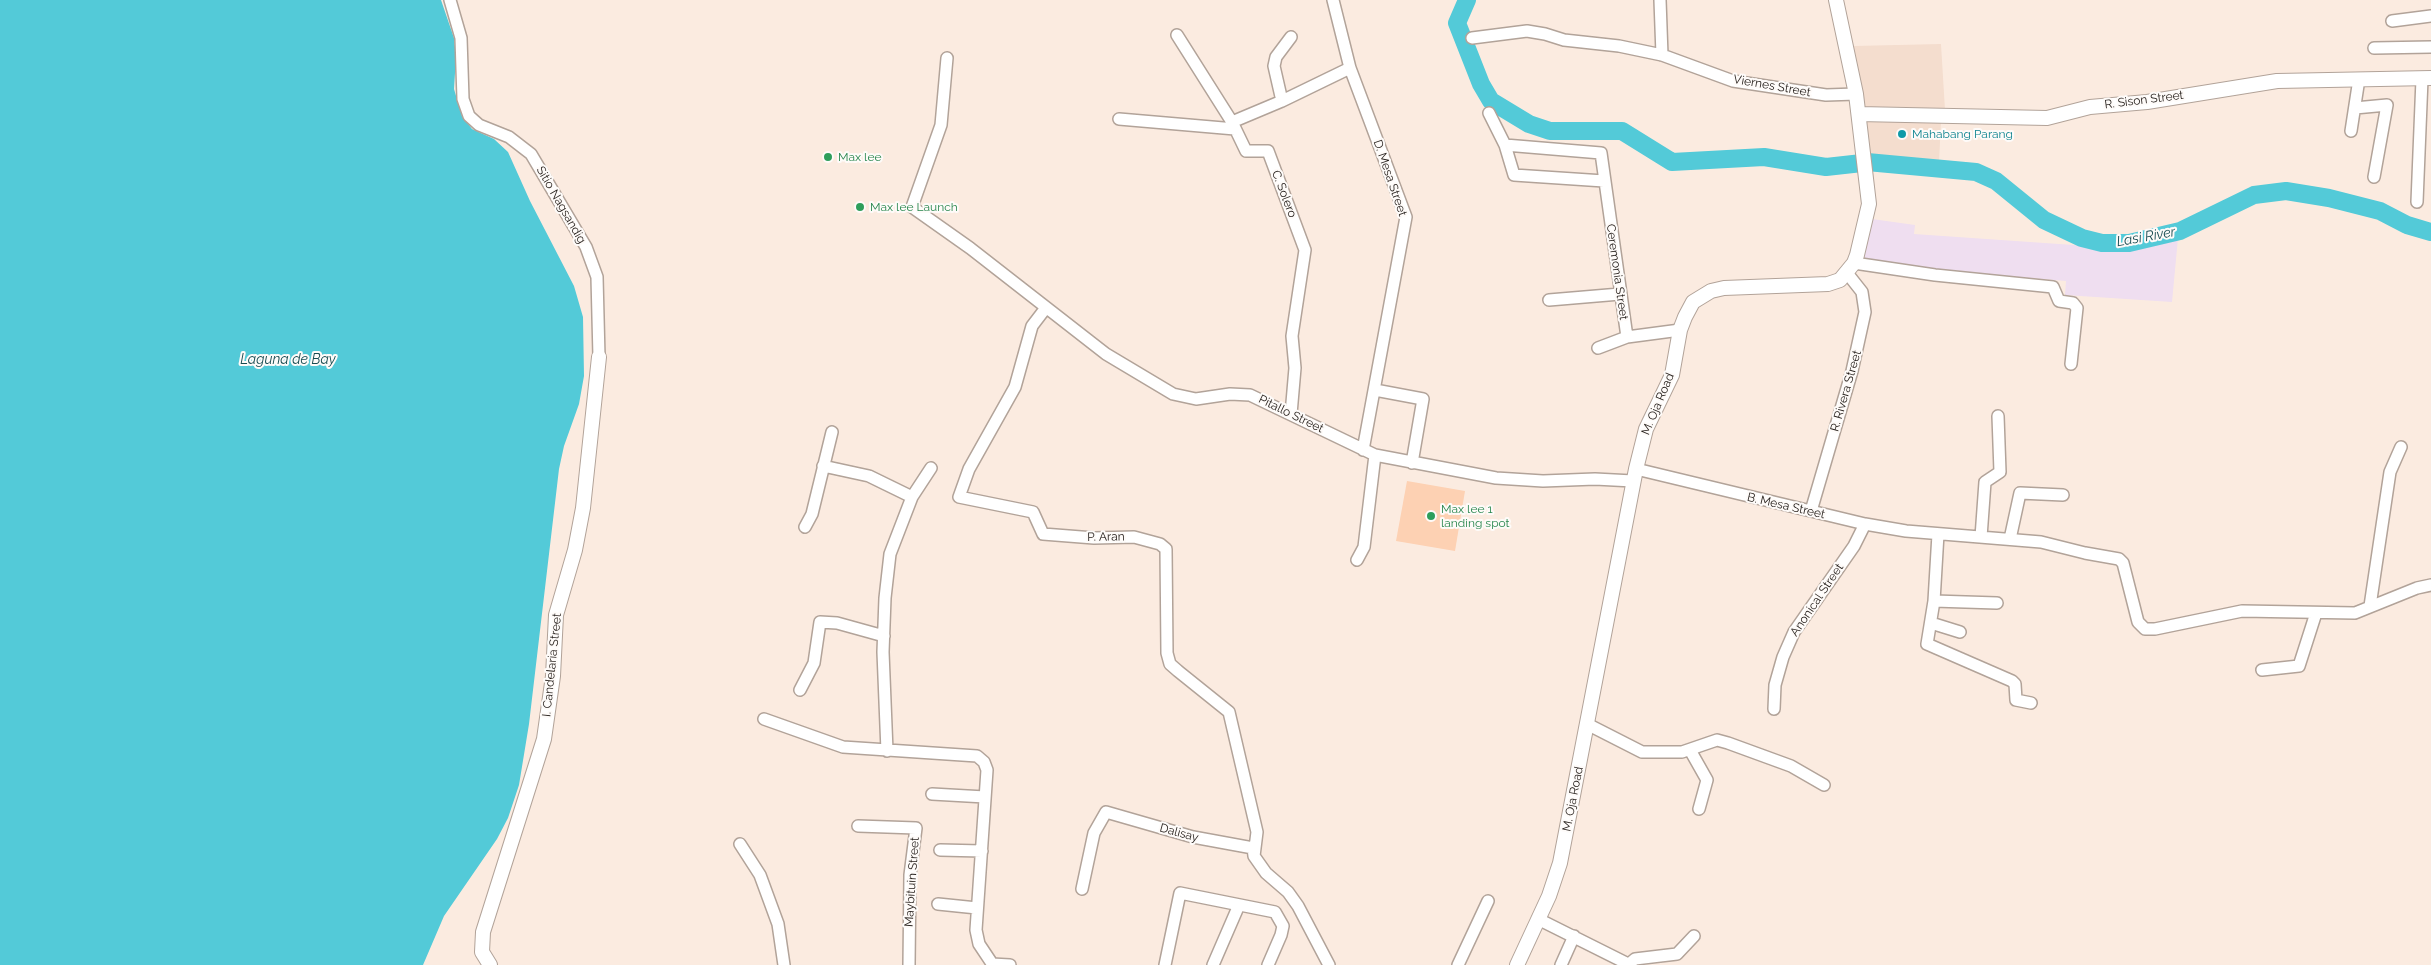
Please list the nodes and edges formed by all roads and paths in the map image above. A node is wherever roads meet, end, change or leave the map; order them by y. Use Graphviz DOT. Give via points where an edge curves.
graph roads {
  1 [pos="450,0"];
  2 [pos="1333,0"];
  3 [pos="1660,0"];
  4 [pos="1836,0"];
  5 [pos="2431,16"];
  6 [pos="2392,21"];
  7 [pos="1177,35"];
  8 [pos="1292,37"];
  9 [pos="1472,38"];
  10 [pos="2431,47"];
  11 [pos="2374,48"];
  12 [pos="1662,55"];
  13 [pos="948,58"];
  14 [pos="1350,68"];
  15 [pos="2359,79"];
  16 [pos="2426,79"];
  17 [pos="1856,94"];
  18 [pos="1282,101"];
  19 [pos="2355,108"];
  20 [pos="1489,113"];
  21 [pos="1858,114"];
  22 [pos="1119,119"];
  23 [pos="1234,126"];
  24 [pos="2351,131"];
  25 [pos="1505,145"];
  26 [pos="2374,177"];
  27 [pos="1604,181"];
  28 [pos="2417,202"];
  29 [pos="1851,268"];
  30 [pos="1620,294"];
  31 [pos="1549,300"];
  32 [pos="1045,309"];
  33 [pos="1680,330"];
  34 [pos="1627,337"];
  35 [pos="1598,348"];
  36 [pos="599,357"];
  37 [pos="2071,364"];
  38 [pos="1375,390"];
  39 [pos="1291,414"];
  40 [pos="1998,416"];
  41 [pos="832,432"];
  42 [pos="2401,448"];
  43 [pos="1363,450"];
  44 [pos="1375,455"];
  45 [pos="1412,463"];
  46 [pos="823,466"];
  47 [pos="931,468"];
  48 [pos="1635,475"];
  49 [pos="2063,495"];
  50 [pos="912,497"];
  51 [pos="1811,511"];
  52 [pos="1865,524"];
  53 [pos="805,527"];
  54 [pos="1938,534"];
  55 [pos="1981,537"];
  56 [pos="2010,539"];
  57 [pos="1357,560"];
  58 [pos="2431,585"];
  59 [pos="1934,601"];
  60 [pos="1997,603"];
  61 [pos="2370,606"];
  62 [pos="2316,613"];
  63 [pos="1931,623"];
  64 [pos="1960,632"];
  65 [pos="884,636"];
  66 [pos="2262,670"];
  67 [pos="800,690"];
  68 [pos="2031,703"];
  69 [pos="1774,709"];
  70 [pos="764,719"];
  71 [pos="1587,724"];
  72 [pos="1690,750"];
  73 [pos="887,751"];
  74 [pos="1824,785"];
  75 [pos="932,794"];
  76 [pos="985,797"];
  77 [pos="1699,809"];
  78 [pos="858,826"];
  79 [pos="740,844"];
  80 [pos="940,850"];
  81 [pos="982,851"];
  82 [pos="1254,852"];
  83 [pos="1082,889"];
  84 [pos="1488,901"];
  85 [pos="938,904"];
  86 [pos="1239,905"];
  87 [pos="977,908"];
  88 [pos="1538,918"];
  89 [pos="1574,936"];
  90 [pos="1694,936"];
  91 [pos="993,964"];
  92 [pos="1629,964"];
  93 [pos="490,965"];
  94 [pos="784,965"];
  95 [pos="910,965"];
  96 [pos="1010,965"];
  97 [pos="1165,965"];
  98 [pos="1213,965"];
  99 [pos="1268,965"];
  100 [pos="1329,965"];
  101 [pos="1458,965"];
  102 [pos="1517,965"];
  103 [pos="1561,965"];
  1 -- 36 [label="street, Sitio Nagsandig" via="461,38 463,98 470,116 479,125 509,136 531,154 586,247 597,277"];
  2 -- 14 [label="street, D. Mesa Street"];
  3 -- 12 [label="street"];
  4 -- 17 [label="street"];
  5 -- 6 [label="street"];
  7 -- 23 [label="street"];
  8 -- 18 [label="street" via="1276,57 1274,66"];
  9 -- 12 [label="street, Viernes Street" via="1527,32"];
  10 -- 11 [label="street"];
  12 -- 17 [label="street, Viernes Street" via="1733,81 1826,95"];
  13 -- 32 [label="street, Pitallo Street" via="941,125 912,207 970,248"];
  14 -- 18 [label="street"];
  14 -- 38 [label="street, D. Mesa Street" via="1406,217"];
  15 -- 16 [label="street, R. Sison Street"];
  15 -- 19 [label="street"];
  15 -- 21 [label="street, R. Sison Street" via="2277,82 2147,102 2090,107 2047,118"];
  16 -- 28 [label="street"];
  17 -- 21 [label="street"];
  18 -- 23 [label="street"];
  19 -- 24 [label="street"];
  19 -- 26 [label="street" via="2387,105"];
  20 -- 25 [label="street"];
  21 -- 29 [label="street" via="1869,204 1862,242"];
  22 -- 23 [label="street"];
  23 -- 39 [label="street, C. Solero" via="1246,151 1268,151 1305,250 1292,336"];
  25 -- 27 [label="street" via="1514,175"];
  25 -- 27 [label="street, Ceremonia Street" via="1601,153"];
  27 -- 30 [label="street, Ceremonia Street"];
  29 -- 33 [label="street, M. Oja Road" via="1840,280 1828,284 1738,285 1711,291 1693,302"];
  29 -- 37 [label="street" via="2053,287 2059,301 2073,303 2077,308"];
  29 -- 51 [label="street, R. Rivera Street" via="1862,292 1865,312 1852,371"];
  30 -- 31 [label="street"];
  30 -- 34 [label="street, Ceremonia Street"];
  32 -- 39 [label="street, Pitallo Street" via="1106,354 1174,394 1196,399 1250,395"];
  32 -- 82 [label="street, P. Aran" via="1032,326 1015,388 969,469 959,497 1033,512 1043,534 1134,537 1160,544 1166,549 1166,653 1170,664 1229,712 1257,832"];
  33 -- 34 [label="street, Ceremonia Street"];
  33 -- 48 [label="street, M. Oja Road" via="1672,375 1646,429"];
  34 -- 35 [label="street"];
  36 -- 93 [label="street, I. Candelaria Street" via="583,508 575,550 556,615 553,676 544,739 483,932 482,952"];
  38 -- 43 [label="street, D. Mesa Street"];
  38 -- 45 [label="street" via="1423,399"];
  39 -- 43 [label="street, Pitallo Street"];
  40 -- 55 [label="street" via="2000,472 1985,482"];
  41 -- 46 [label="street"];
  42 -- 61 [label="street" via="2390,472"];
  43 -- 44 [label="street, Pitallo Street"];
  44 -- 45 [label="street, Pitallo Street"];
  44 -- 57 [label="street" via="1364,548"];
  45 -- 48 [label="street, Pitallo Street" via="1496,478 1543,481"];
  46 -- 50 [label="street" via="869,476"];
  46 -- 53 [label="street" via="812,514"];
  47 -- 50 [label="street"];
  48 -- 51 [label="street, B. Mesa Street"];
  48 -- 71 [label="street, M. Oja Road"];
  49 -- 56 [label="street" via="2020,493"];
  50 -- 65 [label="street" via="890,554"];
  51 -- 52 [label="street, B. Mesa Street"];
  52 -- 54 [label="street, B. Mesa Street"];
  52 -- 69 [label="street, Anonical Street" via="1854,546 1794,632 1775,685"];
  54 -- 55 [label="street, B. Mesa Street"];
  54 -- 59 [label="street"];
  55 -- 56 [label="street, B. Mesa Street"];
  56 -- 62 [label="street, B. Mesa Street" via="2119,558 2138,622 2145,629 2242,611"];
  58 -- 61 [label="street"];
  59 -- 60 [label="street"];
  59 -- 63 [label="street"];
  61 -- 62 [label="street" via="2355,613"];
  62 -- 66 [label="street" via="2299,666"];
  63 -- 64 [label="street"];
  63 -- 68 [label="street" via="1927,644 2012,681 2016,700"];
  65 -- 67 [label="street" via="837,623 820,622 814,663"];
  65 -- 73 [label="street"];
  70 -- 73 [label="street" via="843,747"];
  71 -- 72 [label="street" via="1642,752"];
  71 -- 88 [label="street, M. Oja Road" via="1560,863"];
  72 -- 74 [label="street" via="1710,741 1728,743 1791,766"];
  72 -- 77 [label="street" via="1707,780"];
  73 -- 76 [label="street" via="977,756 987,770"];
  75 -- 76 [label="street"];
  76 -- 81 [label="street"];
  78 -- 95 [label="street, Maybituin Street" via="916,828 910,875"];
  79 -- 94 [label="street" via="760,876 778,924"];
  80 -- 81 [label="street"];
  81 -- 87 [label="street"];
  82 -- 83 [label="street, Dalisay" via="1106,812 1094,833"];
  82 -- 100 [label="street" via="1266,874 1288,892 1298,906"];
  84 -- 101 [label="street"];
  85 -- 87 [label="street"];
  86 -- 97 [label="street" via="1180,893"];
  86 -- 98 [label="street"];
  86 -- 99 [label="street" via="1274,912 1280,918 1283,926 1281,935"];
  87 -- 91 [label="street" via="979,944"];
  88 -- 89 [label="street"];
  88 -- 102 [label="street, M. Oja Road"];
  89 -- 92 [label="street"];
  89 -- 103 [label="street"];
  90 -- 92 [label="street" via="1678,954 1635,959"];
  91 -- 96 [label="street"];
}
